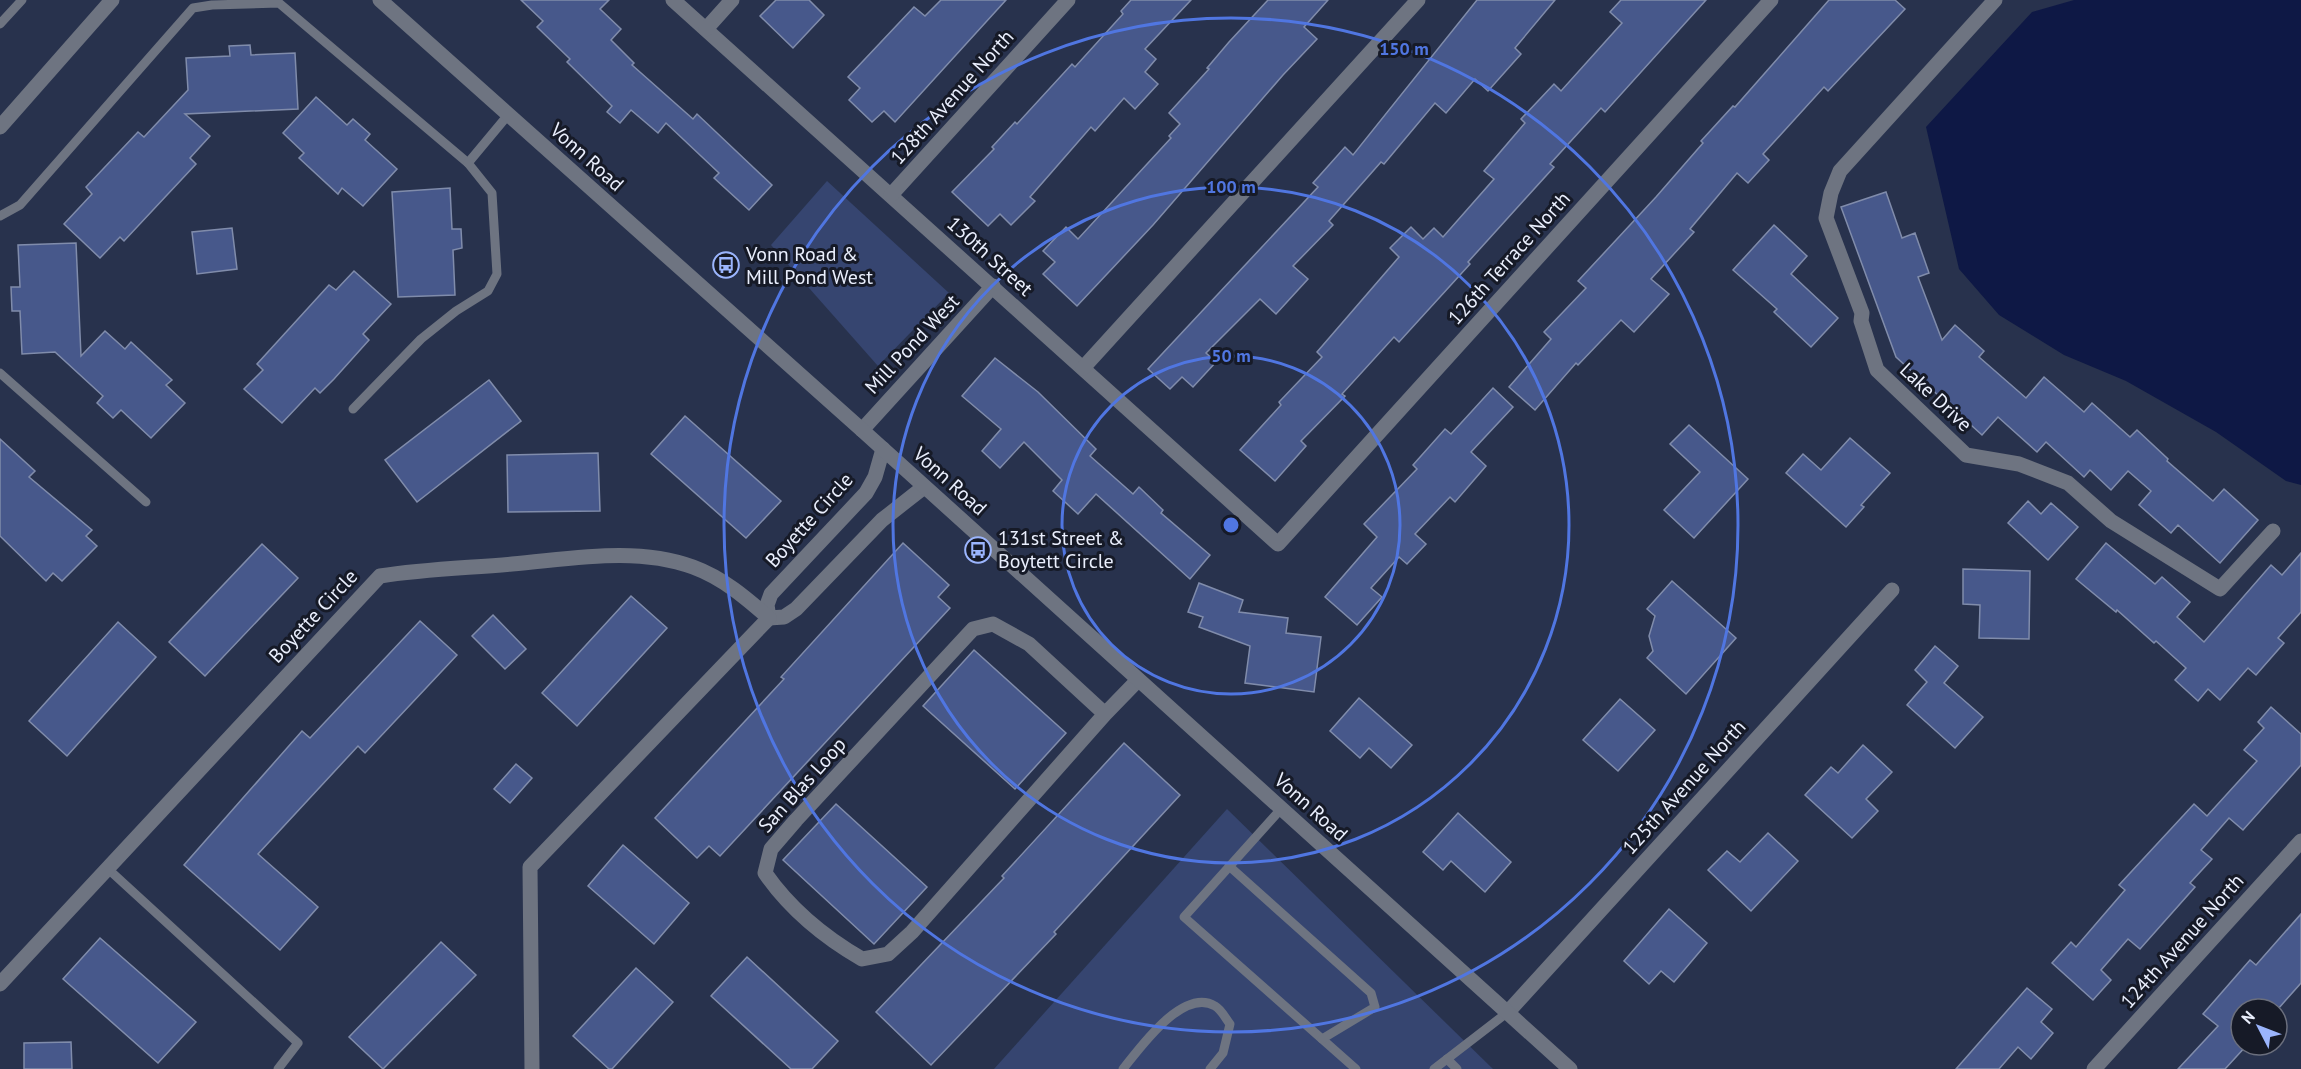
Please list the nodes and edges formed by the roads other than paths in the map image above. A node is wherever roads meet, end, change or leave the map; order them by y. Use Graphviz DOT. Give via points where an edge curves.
graph roads {
  1 [pos="22,0"];
  2 [pos="111,0"];
  3 [pos="380,0"];
  4 [pos="674,0"];
  5 [pos="732,0"];
  6 [pos="1068,0"];
  7 [pos="1418,0"];
  8 [pos="1771,0"];
  9 [pos="1995,0"];
  10 [pos="0,24"];
  11 [pos="706,29"];
  12 [pos="508,115"];
  13 [pos="0,127"];
  14 [pos="468,163"];
  15 [pos="891,195"];
  16 [pos="0,216"];
  17 [pos="993,286"];
  18 [pos="1083,368"];
  19 [pos="0,374"];
  20 [pos="353,409"];
  21 [pos="862,430"];
  22 [pos="883,449"];
  23 [pos="924,487"];
  24 [pos="146,502"];
  25 [pos="2272,531"];
  26 [pos="1278,544"];
  27 [pos="1892,590"];
  28 [pos="769,618"];
  29 [pos="1138,680"];
  30 [pos="1105,714"];
  31 [pos="1281,809"];
  32 [pos="2301,841"];
  33 [pos="1229,866"];
  34 [pos="107,868"];
  35 [pos="0,984"];
  36 [pos="1508,1012"];
  37 [pos="1322,1039"];
  38 [pos="1447,1059"];
  39 [pos="278,1069"];
  40 [pos="532,1069"];
  41 [pos="1123,1069"];
  42 [pos="1210,1069"];
  43 [pos="1356,1069"];
  44 [pos="1434,1069"];
  45 [pos="1457,1069"];
  46 [pos="1570,1069"];
  47 [pos="2094,1069"];
  1 -- 10 [label="lane"];
  2 -- 13 [label="street"];
  3 -- 12 [label="street, Vonn Road"];
  4 -- 11 [label="street, 130th Street"];
  5 -- 11 [label="street"];
  6 -- 15 [label="street, 128th Avenue North"];
  7 -- 18 [label="street"];
  8 -- 26 [label="street, 126th Terrace North"];
  9 -- 25 [label="street, Lake Drive" via="1840,171 1831,193 1826,218 1862,313 1861,321 1877,370 1966,455 2019,464 2068,483 2111,520 2220,588"];
  11 -- 15 [label="street, 130th Street"];
  12 -- 14 [label="lane"];
  12 -- 21 [label="street, Vonn Road"];
  14 -- 16 [label="lane" via="279,3 212,5 193,8 20,205"];
  14 -- 20 [label="lane" via="492,193 497,274 488,291 421,339"];
  15 -- 17 [label="street, 130th Street"];
  17 -- 18 [label="street, 130th Street"];
  17 -- 21 [label="street, Mill Pond West"];
  18 -- 26 [label="street, 130th Street"];
  19 -- 24 [label="lane"];
  21 -- 22 [label="street, Vonn Road"];
  22 -- 23 [label="street, Vonn Road"];
  22 -- 28 [label="street, Boyette Circle" via="866,493 771,594 767,604"];
  23 -- 28 [label="street" via="882,520 796,609 784,617"];
  23 -- 29 [label="street, Vonn Road"];
  27 -- 36 [label="street, 125th Avenue North"];
  28 -- 34 [label="street, Boyette Circle" via="736,589 694,567 647,556 430,568 380,576"];
  28 -- 40 [label="street" via="530,867"];
  29 -- 30 [label="street, San Blas Loop"];
  29 -- 31 [label="street, Vonn Road"];
  30 -- 30 [label="street, San Blas Loop" via="912,932 888,954 862,959 829,940 778,892 765,873 771,849 973,629 993,624 1029,644"];
  31 -- 33 [label="lane"];
  31 -- 36 [label="street, Vonn Road"];
  32 -- 47 [label="street, 124th Avenue North"];
  33 -- 37 [label="lane" via="1184,917"];
  33 -- 37 [label="lane" via="1371,993 1375,1008"];
  34 -- 35 [label="street, Boyette Circle"];
  34 -- 39 [label="lane" via="298,1043"];
  36 -- 38 [label="lane"];
  36 -- 46 [label="street, Vonn Road"];
  37 -- 43 [label="lane"];
  38 -- 44 [label="lane"];
  38 -- 45 [label="lane"];
  41 -- 42 [label="lane" via="1167,1019 1201,1002 1216,1006 1230,1024 1223,1053"];
}
